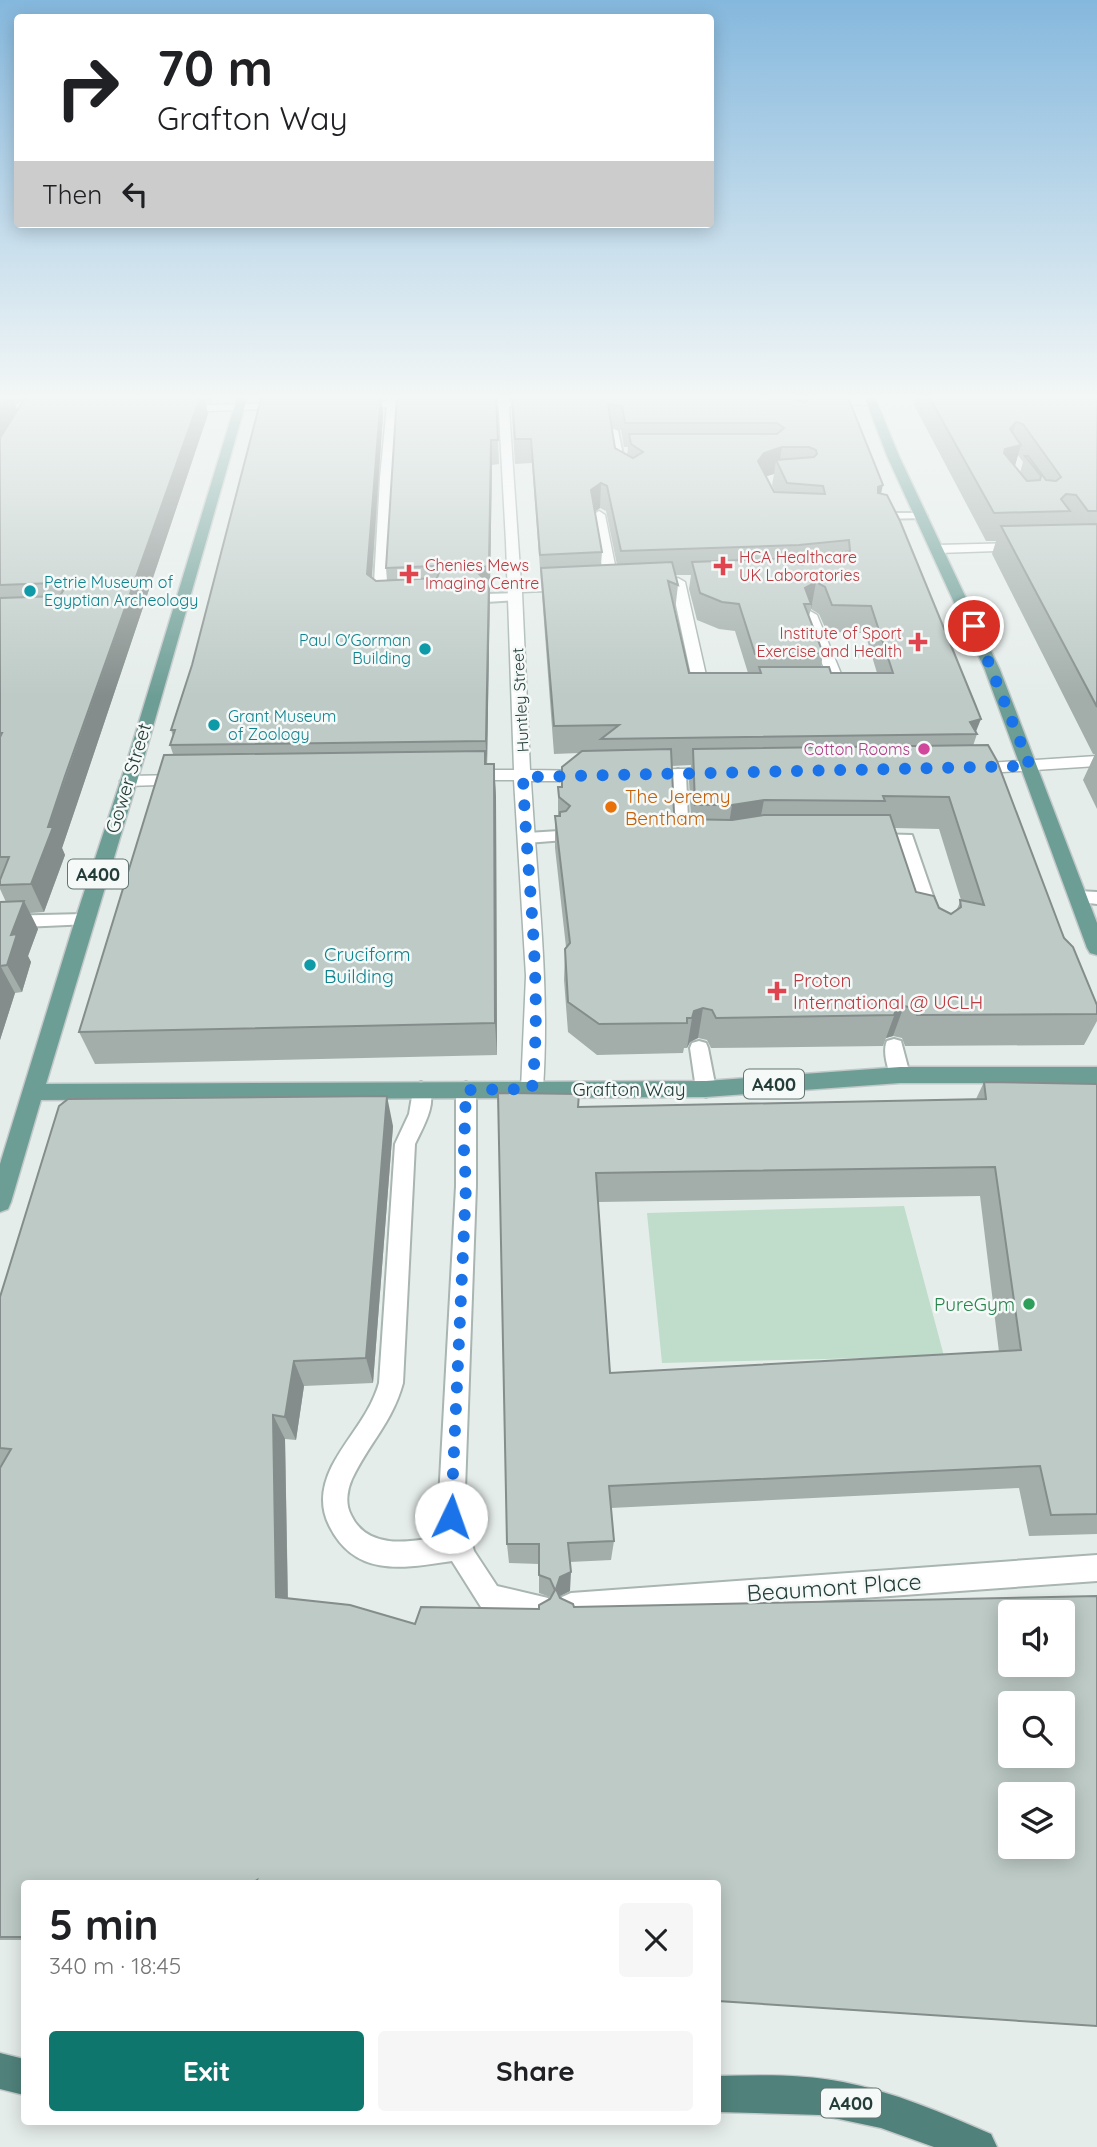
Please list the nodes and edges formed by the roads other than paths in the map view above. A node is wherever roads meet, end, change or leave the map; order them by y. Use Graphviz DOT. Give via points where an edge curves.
graph roads {
  1 [pos="213,495"];
  2 [pos="385,495"];
  3 [pos="508,495"];
  4 [pos="912,495"];
  5 [pos="599,515"];
  6 [pos="879,516"];
  7 [pos="921,516"];
  8 [pos="1038,547"];
  9 [pos="939,550"];
  10 [pos="678,582"];
  11 [pos="631,584"];
  12 [pos="600,586"];
  13 [pos="514,592"];
  14 [pos="486,598"];
  15 [pos="391,601"];
  16 [pos="810,615"];
  17 [pos="811,687"];
  18 [pos="729,688"];
  19 [pos="1097,761"];
  20 [pos="1030,766"];
  21 [pos="957,769"];
  22 [pos="734,773"];
  23 [pos="678,774"];
  24 [pos="445,775"];
  25 [pos="523,777"];
  26 [pos="204,780"];
  27 [pos="128,781"];
  28 [pos="559,836"];
  29 [pos="527,838"];
  30 [pos="852,839"];
  31 [pos="696,844"];
  32 [pos="1078,897"];
  33 [pos="1097,898"];
  34 [pos="84,920"];
  35 [pos="0,922"];
  36 [pos="937,937"];
  37 [pos="1097,948"];
  38 [pos="894,1046"];
  39 [pos="699,1048"];
  40 [pos="900,1075"];
  41 [pos="1097,1075"];
  42 [pos="532,1089"];
  43 [pos="706,1089"];
  44 [pos="421,1090"];
  45 [pos="466,1090"];
  46 [pos="34,1092"];
  47 [pos="0,1202"];
  48 [pos="457,1547"];
  49 [pos="1097,1568"];
  50 [pos="571,1606"];
  51 [pos="539,1607"];
  52 [pos="0,2071"];
  53 [pos="21,2076"];
  54 [pos="721,2094"];
  55 [pos="978,2147"];
  1 -- 27 [label="main road, Gower Street / A400"];
  2 -- 15 [label="lane" via="379,601"];
  3 -- 13 [label="street, Huntley Street"];
  4 -- 7 [label="main road"];
  5 -- 12 [label="street"];
  6 -- 7 [label="lane"];
  7 -- 9 [label="main road"];
  8 -- 9 [label="street"];
  9 -- 20 [label="main road"];
  10 -- 18 [label="street" via="702,688"];
  11 -- 12 [label="street"];
  12 -- 13 [label="street"];
  13 -- 14 [label="lane"];
  13 -- 25 [label="street, Huntley Street"];
  16 -- 17 [label="street" via="838,686"];
  19 -- 20 [label="street"];
  20 -- 21 [label="street"];
  20 -- 32 [label="main road"];
  22 -- 23 [label="street"];
  23 -- 25 [label="street"];
  23 -- 31 [label="lane" via="681,844"];
  24 -- 25 [label="street"];
  25 -- 29 [label="street, Huntley Street"];
  26 -- 27 [label="street"];
  27 -- 34 [label="main road, Gower Street / A400"];
  28 -- 29 [label="lane"];
  29 -- 42 [label="street, Huntley Street" via="534,929"];
  30 -- 36 [label="lane" via="906,839"];
  32 -- 33 [label="lane"];
  32 -- 37 [label="main road"];
  34 -- 35 [label="lane"];
  34 -- 46 [label="main road, Gower Street / A400"];
  38 -- 40 [label="lane"];
  39 -- 43 [label="lane"];
  40 -- 41 [label="main road, Grafton Way / A400"];
  40 -- 43 [label="main road, Grafton Way / A400"];
  42 -- 43 [label="main road, Grafton Way / A400"];
  42 -- 45 [label="main road, Grafton Way / A400"];
  44 -- 45 [label="main road, Grafton Way / A400"];
  44 -- 46 [label="main road, Grafton Way / A400"];
  44 -- 48 [label="lane" via="419,1114 405,1144 391,1386 334,1490 335,1518 351,1539 372,1550 399,1556"];
  45 -- 48 [label="lane" via="451,1517"];
  46 -- 47 [label="main road, Gower Street / A400"];
  48 -- 51 [label="lane" via="490,1598"];
  49 -- 50 [label="lane, Beaumont Place"];
  52 -- 53 [label="highway"];
  54 -- 55 [label="highway, A400" via="820,2097 934,2127"];
}
